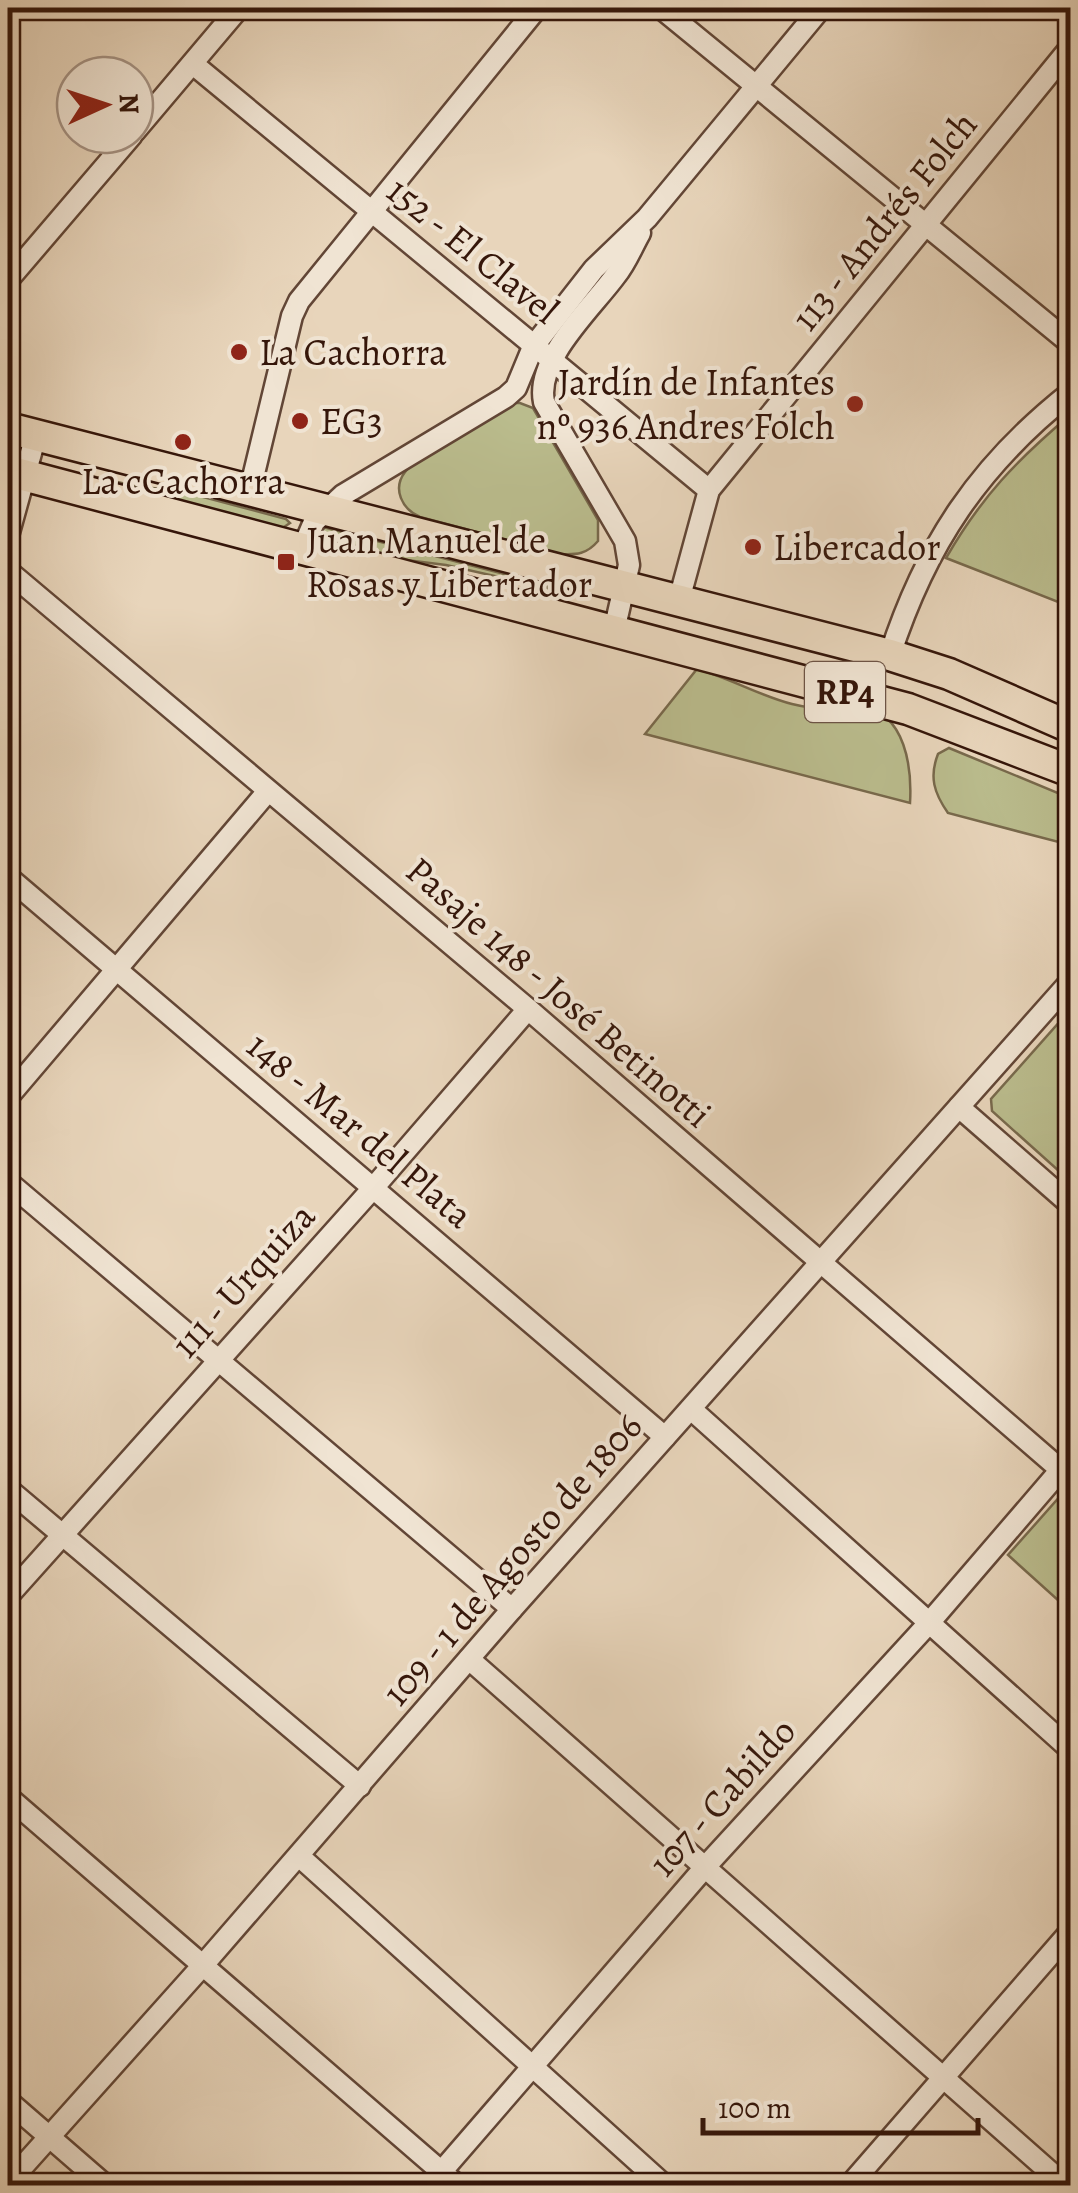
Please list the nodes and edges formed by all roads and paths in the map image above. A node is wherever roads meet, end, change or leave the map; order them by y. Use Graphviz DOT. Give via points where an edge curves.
graph roads {
  1 [pos="239,8"];
  2 [pos="536,8"];
  3 [pos="661,8"];
  4 [pos="821,8"];
  5 [pos="1070,48"];
  6 [pos="194,64"];
  7 [pos="758,85"];
  8 [pos="155,109"];
  9 [pos="115,155"];
  10 [pos="372,214"];
  11 [pos="648,218"];
  12 [pos="926,224"];
  13 [pos="8,280"];
  14 [pos="1070,343"];
  15 [pos="534,347"];
  16 [pos="552,360"];
  17 [pos="1070,393"];
  18 [pos="22,431"];
  19 [pos="17,474"];
  20 [pos="250,490"];
  21 [pos="709,490"];
  22 [pos="326,509"];
  23 [pos="8,536"];
  24 [pos="302,550"];
  25 [pos="8,571"];
  26 [pos="626,587"];
  27 [pos="679,600"];
  28 [pos="614,631"];
  29 [pos="890,654"];
  30 [pos="1070,727"];
  31 [pos="1070,771"];
  32 [pos="268,790"];
  33 [pos="8,877"];
  34 [pos="117,970"];
  35 [pos="1070,982"];
  36 [pos="528,1009"];
  37 [pos="8,1097"];
  38 [pos="959,1108"];
  39 [pos="8,1182"];
  40 [pos="374,1187"];
  41 [pos="1070,1204"];
  42 [pos="820,1264"];
  43 [pos="218,1358"];
  44 [pos="690,1409"];
  45 [pos="665,1437"];
  46 [pos="1066,1464"];
  47 [pos="8,1490"];
  48 [pos="61,1534"];
  49 [pos="8,1596"];
  50 [pos="512,1609"];
  51 [pos="928,1623"];
  52 [pos="468,1658"];
  53 [pos="1070,1748"];
  54 [pos="360,1786"];
  55 [pos="8,1797"];
  56 [pos="298,1856"];
  57 [pos="706,1866"];
  58 [pos="1070,1932"];
  59 [pos="204,1964"];
  60 [pos="534,2066"];
  61 [pos="942,2079"];
  62 [pos="8,2100"];
  63 [pos="50,2136"];
  64 [pos="436,2178"];
  65 [pos="8,2183"];
  66 [pos="106,2186"];
  67 [pos="458,2186"];
  68 [pos="665,2186"];
  69 [pos="849,2186"];
  70 [pos="1066,2186"];
  1 -- 6 [label="street"];
  2 -- 10 [label="street"];
  3 -- 7 [label="street"];
  4 -- 7 [label="street"];
  5 -- 12 [label="street, 113 - Andrés Folch"];
  6 -- 8 [label="street"];
  6 -- 10 [label="street, 152 - El Clavel"];
  7 -- 11 [label="street"];
  7 -- 12 [label="street"];
  9 -- 13 [label="street"];
  10 -- 15 [label="street, 152 - El Clavel"];
  10 -- 20 [label="street" via="292,316"];
  11 -- 15 [label="street" via="603,259"];
  11 -- 16 [label="street" via="620,271"];
  12 -- 14 [label="street"];
  12 -- 21 [label="street, 113 - Andrés Folch"];
  15 -- 16 [label="street, 152 - El Clavel"];
  15 -- 22 [label="street" via="506,398"];
  16 -- 21 [label="street, 152 - El Clavel"];
  16 -- 26 [label="street" via="542,381 544,402 625,542"];
  17 -- 29 [label="street" via="971,490 913,592"];
  18 -- 19 [label="street"];
  18 -- 20 [label="main road, RP4"];
  19 -- 23 [label="street"];
  19 -- 24 [label="main road, RP4"];
  20 -- 22 [label="main road, RP4"];
  21 -- 27 [label="street, 113 - Andrés Folch"];
  22 -- 24 [label="street"];
  22 -- 26 [label="main road, RP4"];
  24 -- 28 [label="main road, RP4"];
  25 -- 32 [label="street, Pasaje 148 - José Betinotti"];
  26 -- 27 [label="main road, RP4"];
  26 -- 28 [label="street"];
  27 -- 29 [label="main road, RP4"];
  28 -- 31 [label="main road, RP4" via="908,710"];
  29 -- 30 [label="main road, RP4"];
  32 -- 34 [label="street"];
  32 -- 36 [label="street, Pasaje 148 - José Betinotti"];
  33 -- 34 [label="street, 148 - Mar del Plata"];
  34 -- 37 [label="street"];
  34 -- 40 [label="street, 148 - Mar del Plata"];
  35 -- 38 [label="street, 109 - 1 de Agosto de 1806"];
  36 -- 40 [label="street, 111 - Urquiza"];
  36 -- 42 [label="street, Pasaje 148 - José Betinotti"];
  38 -- 41 [label="street"];
  38 -- 42 [label="street, 109 - 1 de Agosto de 1806"];
  39 -- 43 [label="street"];
  40 -- 43 [label="street, 111 - Urquiza"];
  40 -- 45 [label="street, 148 - Mar del Plata"];
  42 -- 44 [label="street, 109 - 1 de Agosto de 1806"];
  42 -- 46 [label="street, Pasaje 148 - José Betinotti"];
  43 -- 48 [label="street, 111 - Urquiza"];
  43 -- 50 [label="street"];
  44 -- 45 [label="street, 109 - 1 de Agosto de 1806"];
  44 -- 51 [label="street"];
  45 -- 50 [label="street, 109 - 1 de Agosto de 1806"];
  46 -- 51 [label="street, 107 - Cabildo"];
  47 -- 48 [label="street"];
  48 -- 49 [label="street, 111 - Urquiza"];
  48 -- 54 [label="street"];
  50 -- 52 [label="street, 109 - 1 de Agosto de 1806"];
  51 -- 53 [label="street"];
  51 -- 57 [label="street, 107 - Cabildo"];
  52 -- 54 [label="street, 109 - 1 de Agosto de 1806"];
  52 -- 57 [label="street"];
  54 -- 56 [label="street, 109 - 1 de Agosto de 1806"];
  55 -- 59 [label="street"];
  56 -- 59 [label="street, 109 - 1 de Agosto de 1806"];
  56 -- 60 [label="street"];
  57 -- 60 [label="street, 107 - Cabildo"];
  57 -- 61 [label="street"];
  58 -- 61 [label="street"];
  59 -- 63 [label="street, 109 - 1 de Agosto de 1806"];
  59 -- 64 [label="street"];
  60 -- 64 [label="street, 107 - Cabildo"];
  60 -- 68 [label="street"];
  61 -- 69 [label="street"];
  61 -- 70 [label="street"];
  62 -- 63 [label="street"];
  63 -- 65 [label="street, 109 - 1 de Agosto de 1806"];
  63 -- 66 [label="street"];
  64 -- 67 [label="street"];
}
